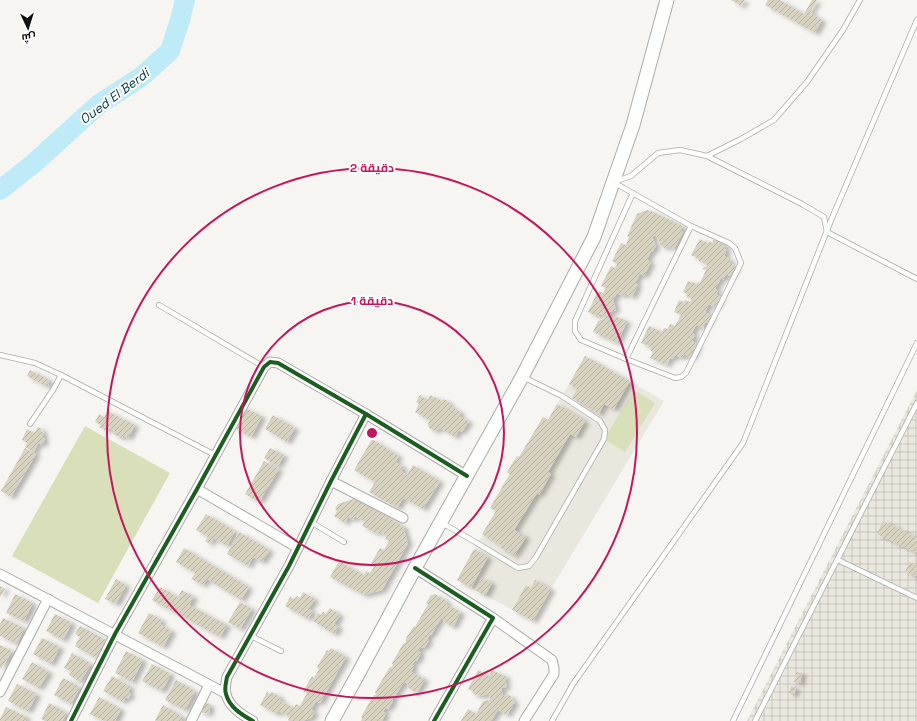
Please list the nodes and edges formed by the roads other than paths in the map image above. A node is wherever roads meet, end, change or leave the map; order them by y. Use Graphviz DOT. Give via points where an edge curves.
graph roads {
  1 [pos="667,0"];
  2 [pos="860,0"];
  3 [pos="917,20"];
  4 [pos="707,156"];
  5 [pos="613,182"];
  6 [pos="633,193"];
  7 [pos="691,226"];
  8 [pos="827,232"];
  9 [pos="917,279"];
  10 [pos="159,305"];
  11 [pos="917,343"];
  12 [pos="0,355"];
  13 [pos="626,359"];
  14 [pos="264,367"];
  15 [pos="61,375"];
  16 [pos="522,377"];
  17 [pos="917,403"];
  18 [pos="366,414"];
  19 [pos="30,424"];
  20 [pos="215,455"];
  21 [pos="467,476"];
  22 [pos="331,481"];
  23 [pos="196,489"];
  24 [pos="403,518"];
  25 [pos="311,522"];
  26 [pos="441,522"];
  27 [pos="344,542"];
  28 [pos="298,548"];
  29 [pos="838,560"];
  30 [pos="415,568"];
  31 [pos="0,574"];
  32 [pos="917,598"];
  33 [pos="48,599"];
  34 [pos="493,618"];
  35 [pos="116,634"];
  36 [pos="251,636"];
  37 [pos="281,651"];
  38 [pos="209,685"];
  39 [pos="0,692"];
  40 [pos="225,693"];
  41 [pos="71,721"];
  42 [pos="191,721"];
  43 [pos="253,721"];
  44 [pos="332,721"];
  45 [pos="434,721"];
  46 [pos="524,721"];
  47 [pos="552,721"];
  48 [pos="733,721"];
  49 [pos="755,721"];
  1 -- 5 [label="main road" via="633,125"];
  2 -- 4 [label="lane" via="843,30 807,82 774,120"];
  3 -- 8 [label="lane"];
  4 -- 5 [label="lane" via="680,150 658,153 631,176"];
  4 -- 8 [label="lane" via="824,217"];
  5 -- 6 [label="lane"];
  5 -- 16 [label="main road" via="594,237"];
  6 -- 7 [label="lane"];
  6 -- 13 [label="lane" via="575,321 575,331 581,340"];
  7 -- 13 [label="lane"];
  7 -- 13 [label="lane" via="729,243 735,248 741,263 686,373 675,378"];
  8 -- 9 [label="lane"];
  8 -- 47 [label="lane" via="743,443 574,684"];
  10 -- 14 [label="lane"];
  11 -- 48 [label="lane"];
  12 -- 15 [label="lane" via="35,363"];
  14 -- 18 [label="street" via="270,362 278,363"];
  14 -- 20 [label="street"];
  15 -- 19 [label="lane"];
  15 -- 20 [label="lane"];
  16 -- 21 [label="main road"];
  16 -- 26 [label="lane" via="562,396 600,421 605,430 604,439 529,566 518,568"];
  17 -- 29 [label="lane"];
  18 -- 21 [label="street"];
  18 -- 22 [label="street"];
  20 -- 23 [label="street"];
  21 -- 26 [label="main road"];
  22 -- 24 [label="street"];
  22 -- 25 [label="street"];
  23 -- 28 [label="street"];
  23 -- 35 [label="street"];
  25 -- 27 [label="lane"];
  25 -- 28 [label="street"];
  26 -- 30 [label="main road"];
  28 -- 36 [label="street"];
  29 -- 32 [label="lane"];
  29 -- 49 [label="lane"];
  30 -- 34 [label="street"];
  30 -- 44 [label="main road"];
  31 -- 33 [label="street"];
  33 -- 35 [label="street"];
  33 -- 39 [label="street"];
  34 -- 45 [label="street"];
  34 -- 46 [label="street" via="552,660 554,674"];
  35 -- 38 [label="street"];
  35 -- 41 [label="street"];
  36 -- 37 [label="lane"];
  36 -- 40 [label="street" via="227,677"];
  38 -- 40 [label="street"];
  38 -- 42 [label="street"];
  40 -- 43 [label="street" via="234,708"];
}
